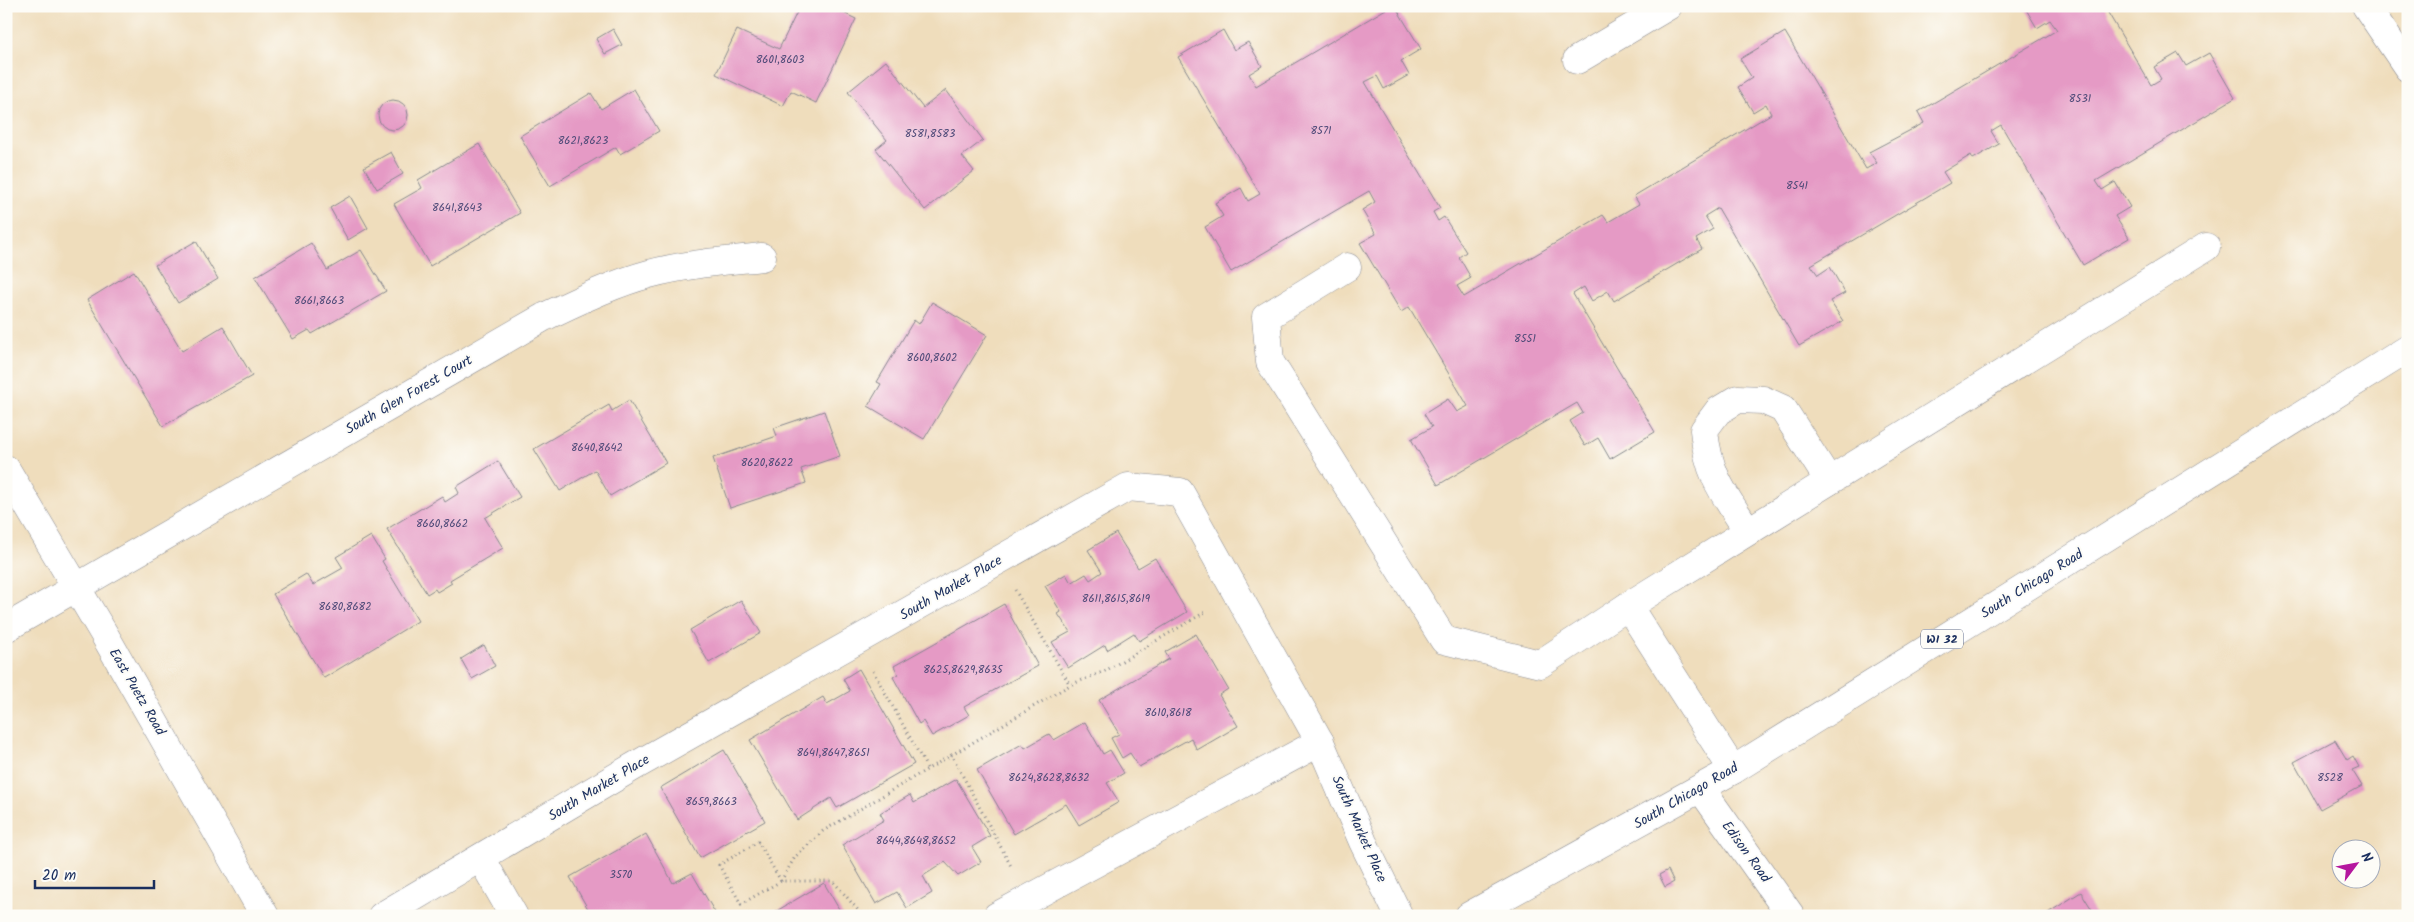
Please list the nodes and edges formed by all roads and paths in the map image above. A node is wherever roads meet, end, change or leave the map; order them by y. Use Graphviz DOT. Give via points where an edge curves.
graph roads {
  1 [pos="1668,6"];
  2 [pos="2366,6"];
  3 [pos="1577,60"];
  4 [pos="2408,68"];
  5 [pos="2206,247"];
  6 [pos="762,257"];
  7 [pos="1347,267"];
  8 [pos="2408,349"];
  9 [pos="6,469"];
  10 [pos="1829,481"];
  11 [pos="1748,531"];
  12 [pos="998,561"];
  13 [pos="77,589"];
  14 [pos="1237,593"];
  15 [pos="1628,606"];
  16 [pos="6,628"];
  17 [pos="1070,685"];
  18 [pos="880,686"];
  19 [pos="1320,742"];
  20 [pos="950,754"];
  21 [pos="927,768"];
  22 [pos="1733,770"];
  23 [pos="1701,789"];
  24 [pos="481,858"];
  25 [pos="781,881"];
  26 [pos="1028,899"];
  27 [pos="266,916"];
  28 [pos="382,916"];
  29 [pos="514,916"];
  30 [pos="863,916"];
  31 [pos="997,916"];
  32 [pos="1399,916"];
  33 [pos="1469,916"];
  34 [pos="1791,916"];
  1 -- 3 [label="street"];
  2 -- 4 [label="street"];
  5 -- 10 [label="street"];
  6 -- 13 [label="street, South Glen Forest Court" via="702,263 650,274 598,291 544,317"];
  7 -- 15 [label="street" via="1266,317 1270,362 1444,640 1540,664"];
  8 -- 22 [label="street, South Chicago Road / WI 32"];
  9 -- 13 [label="street, East Puetz Road"];
  10 -- 11 [label="street"];
  10 -- 11 [label="street" via="1783,410 1763,400 1738,400 1718,411 1704,430 1706,454 1716,481"];
  11 -- 15 [label="street"];
  12 -- 14 [label="street, South Market Place" via="1128,487 1180,492"];
  12 -- 17 [label="path"];
  12 -- 24 [label="street, South Market Place" via="633,767"];
  13 -- 16 [label="street, South Glen Forest Court"];
  13 -- 27 [label="street, East Puetz Road"];
  14 -- 17 [label="path" via="1105,671"];
  14 -- 19 [label="street, South Market Place"];
  15 -- 22 [label="street"];
  17 -- 20 [label="path"];
  18 -- 21 [label="path"];
  19 -- 26 [label="street"];
  19 -- 32 [label="street, South Market Place"];
  20 -- 21 [label="path"];
  20 -- 26 [label="path"];
  21 -- 25 [label="path" via="823,831 795,857"];
  22 -- 23 [label="street, South Chicago Road / WI 32"];
  23 -- 33 [label="street, South Chicago Road / WI 32"];
  23 -- 34 [label="street, Edison Road"];
  24 -- 28 [label="street, South Market Place"];
  24 -- 29 [label="street"];
  25 -- 25 [label="path" via="758,842 719,865 741,904"];
  25 -- 30 [label="path" via="833,881"];
  26 -- 31 [label="street"];
}
